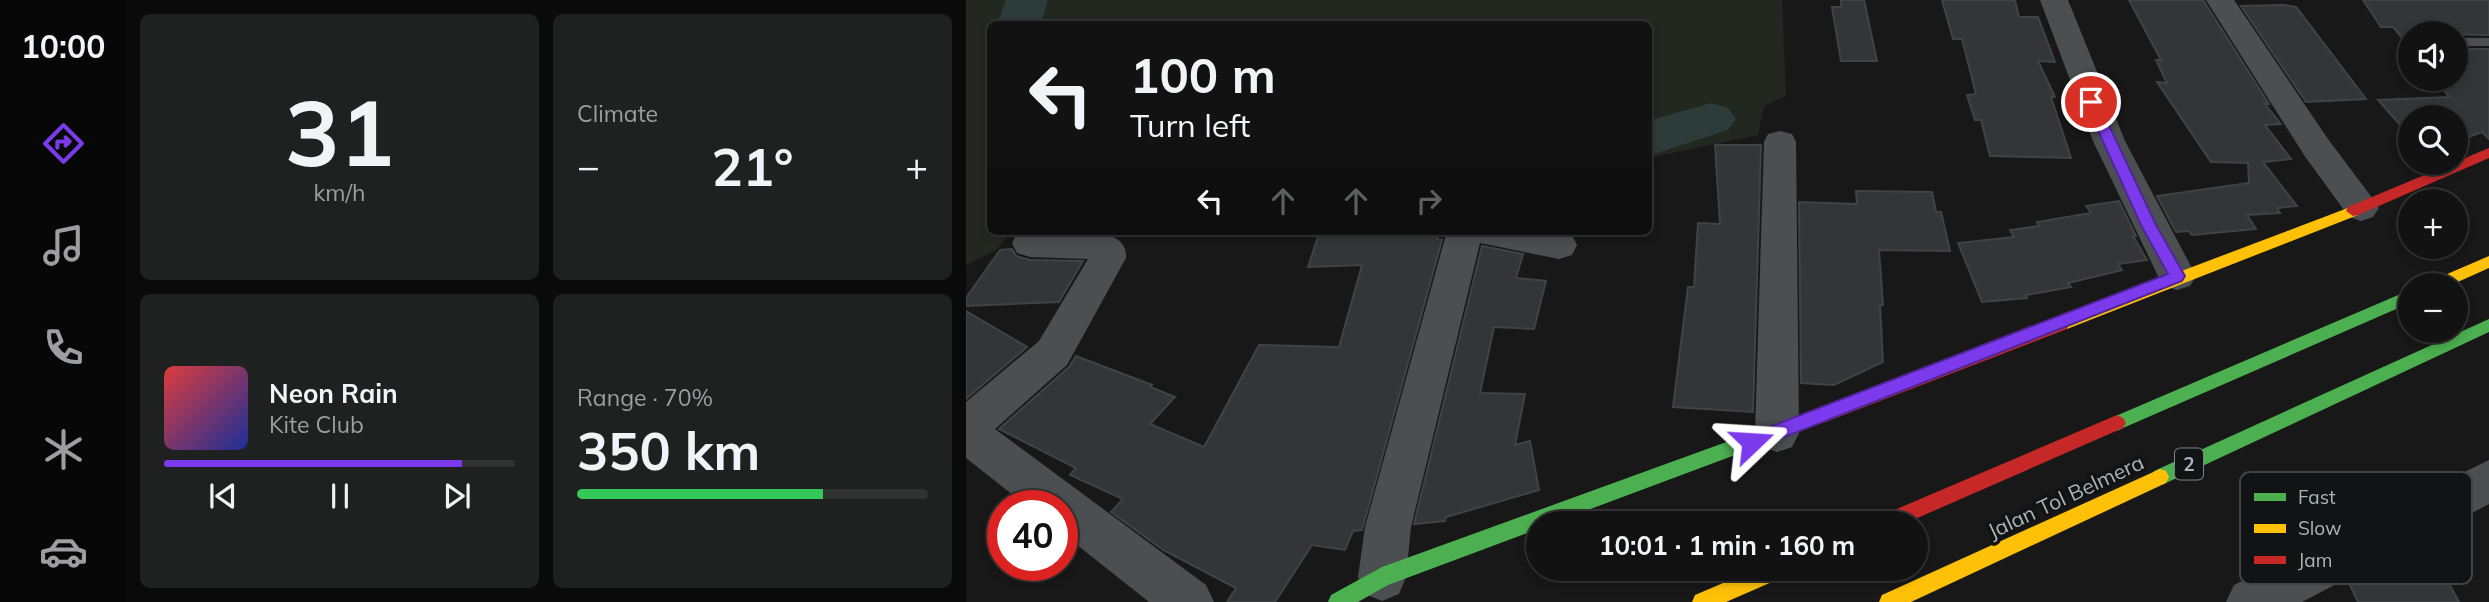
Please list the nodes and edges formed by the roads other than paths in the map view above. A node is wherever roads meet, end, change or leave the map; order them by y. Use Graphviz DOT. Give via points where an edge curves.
graph roads {
  1 [pos="2054,0"];
  2 [pos="2220,0"];
  3 [pos="2468,42"];
  4 [pos="2489,42"];
  5 [pos="1780,142"];
  6 [pos="2489,153"];
  7 [pos="2361,208"];
  8 [pos="1464,235"];
  9 [pos="1506,235"];
  10 [pos="1030,243"];
  11 [pos="1559,245"];
  12 [pos="2489,262"];
  13 [pos="2464,273"];
  14 [pos="2177,276"];
  15 [pos="2398,301"];
  16 [pos="2489,325"];
  17 [pos="966,430"];
  18 [pos="1777,433"];
  19 [pos="2489,481"];
  20 [pos="2472,490"];
  21 [pos="1913,511"];
  22 [pos="1382,577"];
  23 [pos="1751,581"];
  24 [pos="2286,584"];
  25 [pos="1189,602"];
  26 [pos="1338,602"];
  27 [pos="1702,602"];
  28 [pos="1889,602"];
  29 [pos="2251,602"];
  1 -- 14 [label="street" via="2080,77"];
  2 -- 7 [label="street"];
  3 -- 4 [label="lane"];
  5 -- 18 [label="street"];
  6 -- 7 [label="main road"];
  7 -- 14 [label="main road"];
  8 -- 22 [label="street" via="1388,527"];
  9 -- 11 [label="street"];
  10 -- 17 [label="street" via="1104,246 1108,258 1053,353"];
  12 -- 13 [label="main road"];
  14 -- 18 [label="main road"];
  15 -- 21 [label="main road"];
  16 -- 28 [label="main road, Jalan Tol Belmera / 2"];
  17 -- 25 [label="street"];
  18 -- 22 [label="main road"];
  19 -- 20 [label="street"];
  22 -- 26 [label="main road"];
  23 -- 27 [label="main road"];
  24 -- 29 [label="street"];
}
